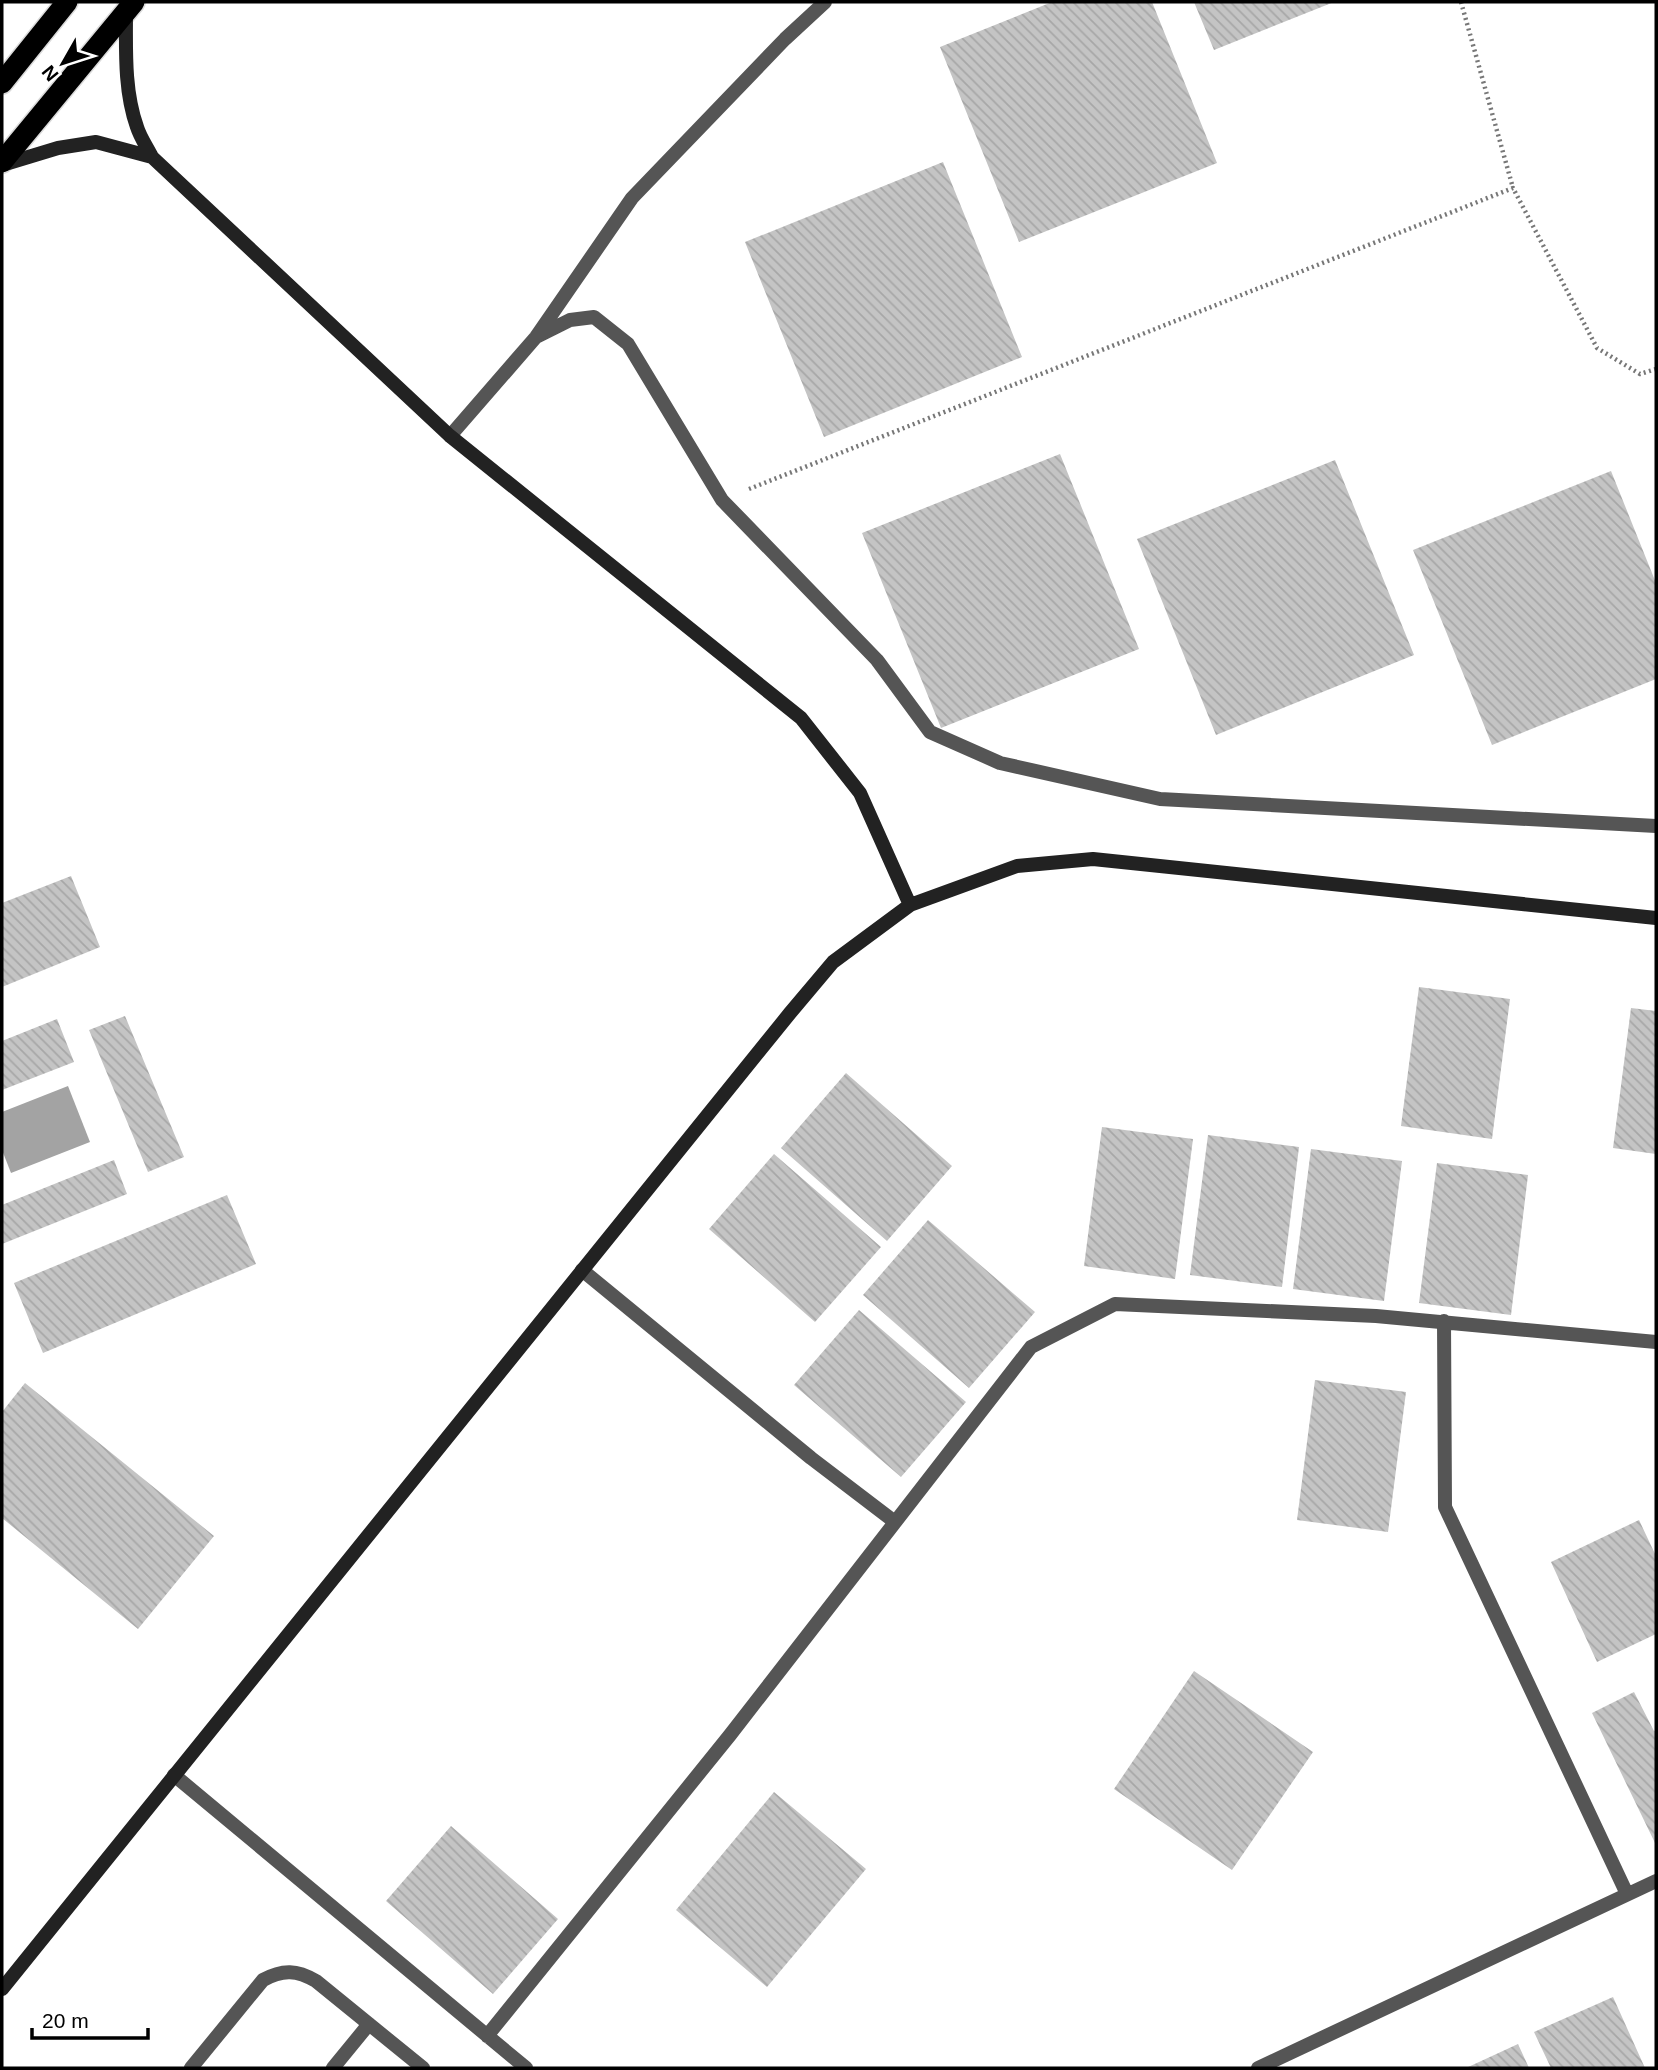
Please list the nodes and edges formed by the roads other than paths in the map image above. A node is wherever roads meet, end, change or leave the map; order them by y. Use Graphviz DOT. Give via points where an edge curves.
graph roads {
  1 [pos="67,2"];
  2 [pos="825,2"];
  3 [pos="130,6"];
  4 [pos="2,83"];
  5 [pos="152,157"];
  6 [pos="2,163"];
  7 [pos="536,337"];
  8 [pos="450,436"];
  9 [pos="1656,826"];
  10 [pos="910,905"];
  11 [pos="1656,918"];
  12 [pos="582,1270"];
  13 [pos="1444,1321"];
  14 [pos="1656,1342"];
  15 [pos="895,1522"];
  16 [pos="174,1775"];
  17 [pos="1656,1881"];
  18 [pos="1627,1894"];
  19 [pos="2,1989"];
  20 [pos="369,2024"];
  21 [pos="486,2036"];
  22 [pos="191,2068"];
  23 [pos="333,2068"];
  24 [pos="423,2068"];
  25 [pos="526,2068"];
  26 [pos="1258,2068"];
  1 -- 4 [label="highway"];
  2 -- 7 [label="street" via="632,198"];
  3 -- 5 [label="main road" via="126,60 131,107"];
  3 -- 6 [label="highway"];
  5 -- 6 [label="main road" via="96,142"];
  5 -- 8 [label="main road"];
  7 -- 8 [label="street"];
  7 -- 9 [label="street" via="570,320 594,317 628,344 722,500 877,660 930,732 1000,763 1160,799"];
  8 -- 10 [label="main road" via="801,718 860,793"];
  10 -- 11 [label="main road" via="1017,866 1093,859"];
  10 -- 12 [label="main road" via="833,962"];
  12 -- 15 [label="street"];
  12 -- 16 [label="main road"];
  13 -- 14 [label="street"];
  13 -- 15 [label="street" via="1115,1304 1031,1347"];
  13 -- 18 [label="street" via="1445,1507"];
  15 -- 21 [label="street" via="730,1735"];
  16 -- 19 [label="main road"];
  16 -- 21 [label="street"];
  17 -- 18 [label="street"];
  18 -- 26 [label="street"];
  20 -- 22 [label="street" via="304,1973 276,1973 258,1986"];
  20 -- 23 [label="street"];
  20 -- 24 [label="street"];
  21 -- 25 [label="street"];
}
